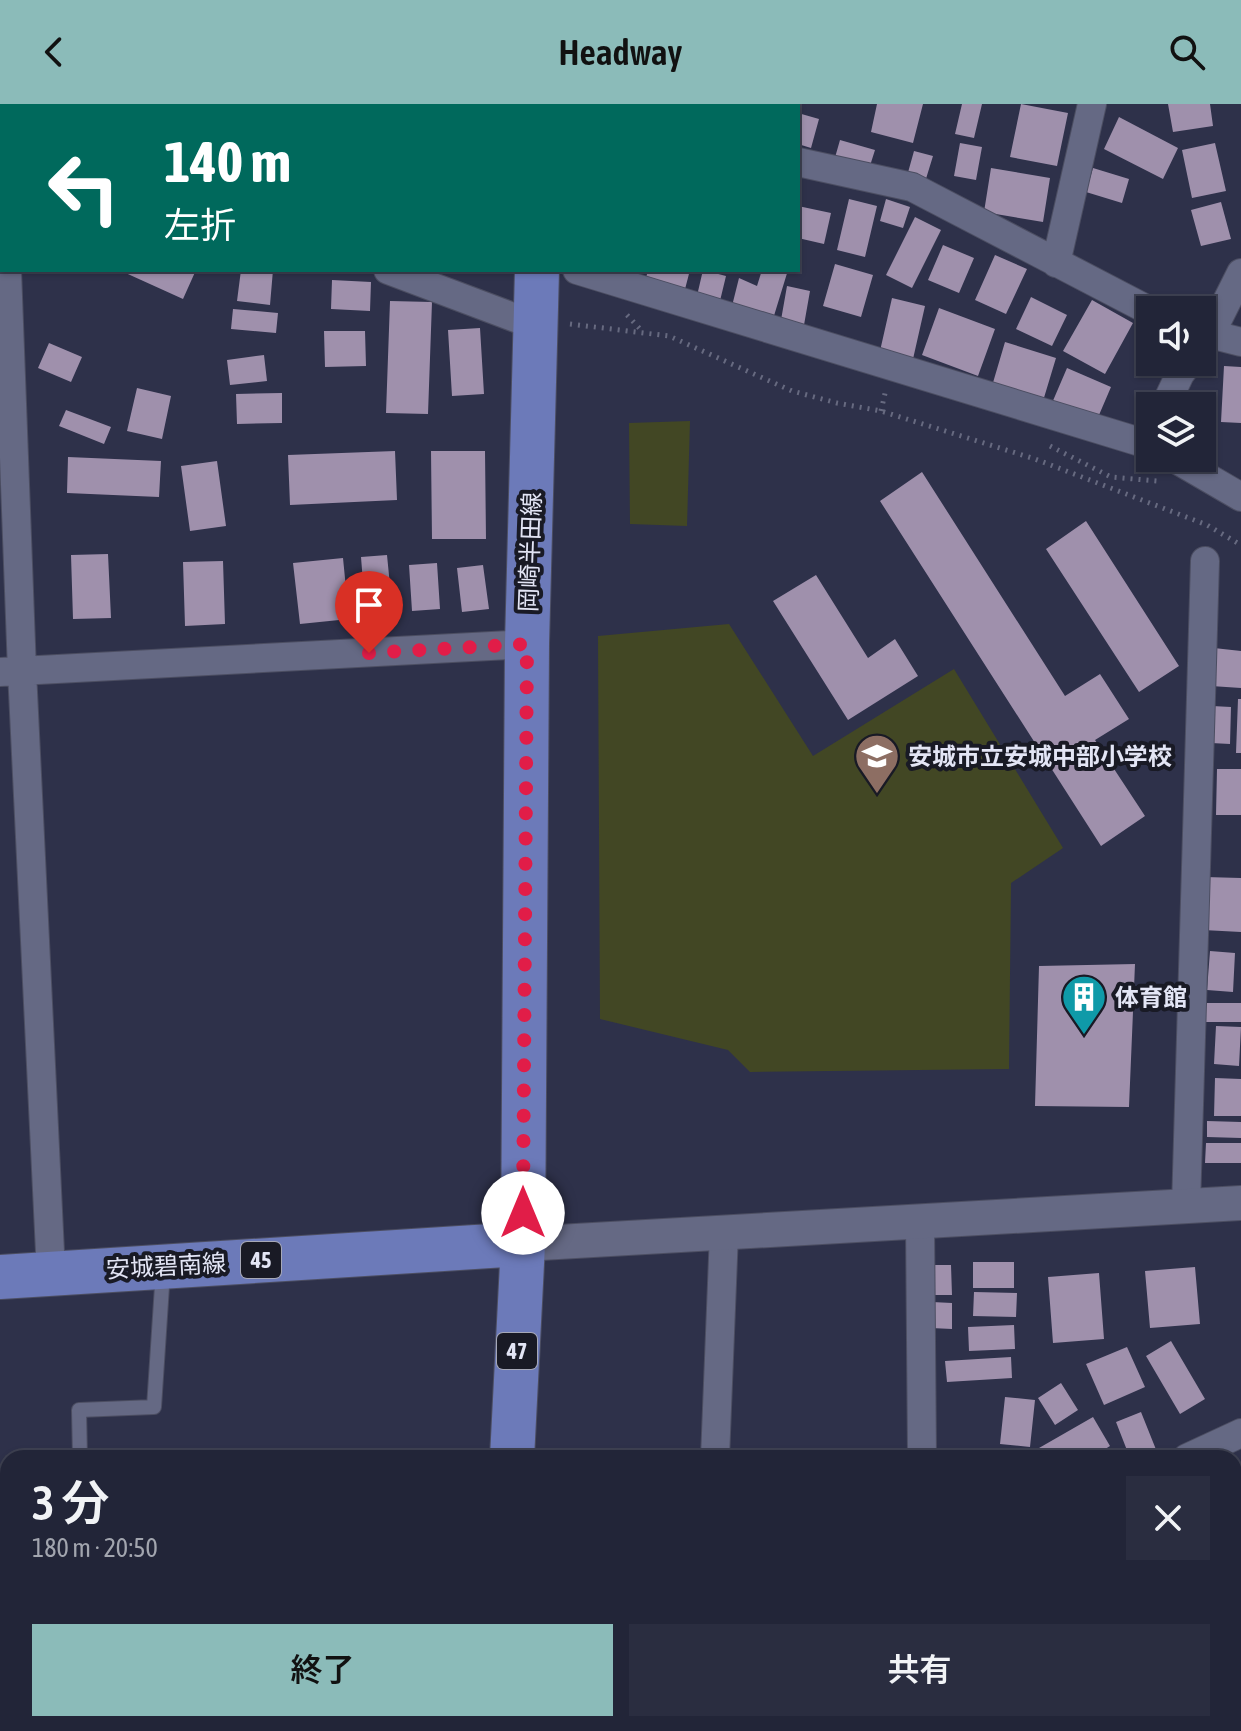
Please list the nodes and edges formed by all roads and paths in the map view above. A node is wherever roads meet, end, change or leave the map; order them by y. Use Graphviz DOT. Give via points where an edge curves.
graph roads {
  1 [pos="1092,104"];
  2 [pos="800,162"];
  3 [pos="1056,263"];
  4 [pos="7,272"];
  5 [pos="394,272"];
  6 [pos="537,272"];
  7 [pos="584,272"];
  8 [pos="1241,273"];
  9 [pos="1136,304"];
  10 [pos="626,314"];
  11 [pos="1216,318"];
  12 [pos="550,325"];
  13 [pos="643,333"];
  14 [pos="1216,339"];
  15 [pos="1241,342"];
  16 [pos="887,385"];
  17 [pos="881,411"];
  18 [pos="1136,438"];
  19 [pos="1198,472"];
  20 [pos="1210,479"];
  21 [pos="1241,497"];
  22 [pos="1207,525"];
  23 [pos="1241,545"];
  24 [pos="1205,561"];
  25 [pos="527,644"];
  26 [pos="11,671"];
  27 [pos="1241,1203"];
  28 [pos="1186,1207"];
  29 [pos="920,1222"];
  30 [pos="724,1233"];
  31 [pos="523,1244"];
  32 [pos="164,1266"];
  33 [pos="51,1273"];
  34 [pos="0,1277"];
  35 [pos="1241,1433"];
  36 [pos="80,1450"];
  37 [pos="512,1450"];
  38 [pos="715,1450"];
  39 [pos="922,1450"];
  40 [pos="1204,1450"];
  1 -- 3 [label="street"];
  2 -- 3 [label="street" via="912,187"];
  3 -- 9 [label="street"];
  4 -- 26 [label="street"];
  5 -- 12 [label="street"];
  6 -- 12 [label="main road, 岡崎半田線 / 47"];
  7 -- 18 [label="street"];
  8 -- 11 [label="street"];
  10 -- 13 [label="path"];
  12 -- 13 [label="path"];
  12 -- 25 [label="main road, 岡崎半田線 / 47"];
  13 -- 17 [label="path" via="669,336 792,391"];
  14 -- 15 [label="street"];
  16 -- 17 [label="path"];
  17 -- 22 [label="path" via="1035,459"];
  19 -- 20 [label="street"];
  20 -- 21 [label="street"];
  20 -- 22 [label="path"];
  22 -- 23 [label="path"];
  22 -- 24 [label="path"];
  24 -- 28 [label="street"];
  25 -- 26 [label="street"];
  25 -- 31 [label="main road, 岡崎半田線 / 47"];
  26 -- 33 [label="street"];
  27 -- 28 [label="street"];
  28 -- 29 [label="street"];
  29 -- 30 [label="street"];
  29 -- 39 [label="street"];
  30 -- 31 [label="street"];
  30 -- 38 [label="street"];
  31 -- 32 [label="main road, 安城碧南線 / 45"];
  31 -- 37 [label="main road, 岡崎半田線 / 47"];
  32 -- 33 [label="main road, 安城碧南線 / 45"];
  32 -- 36 [label="lane" via="154,1407 79,1410"];
  33 -- 34 [label="main road, 安城碧南線 / 45"];
  35 -- 40 [label="street"];
}
